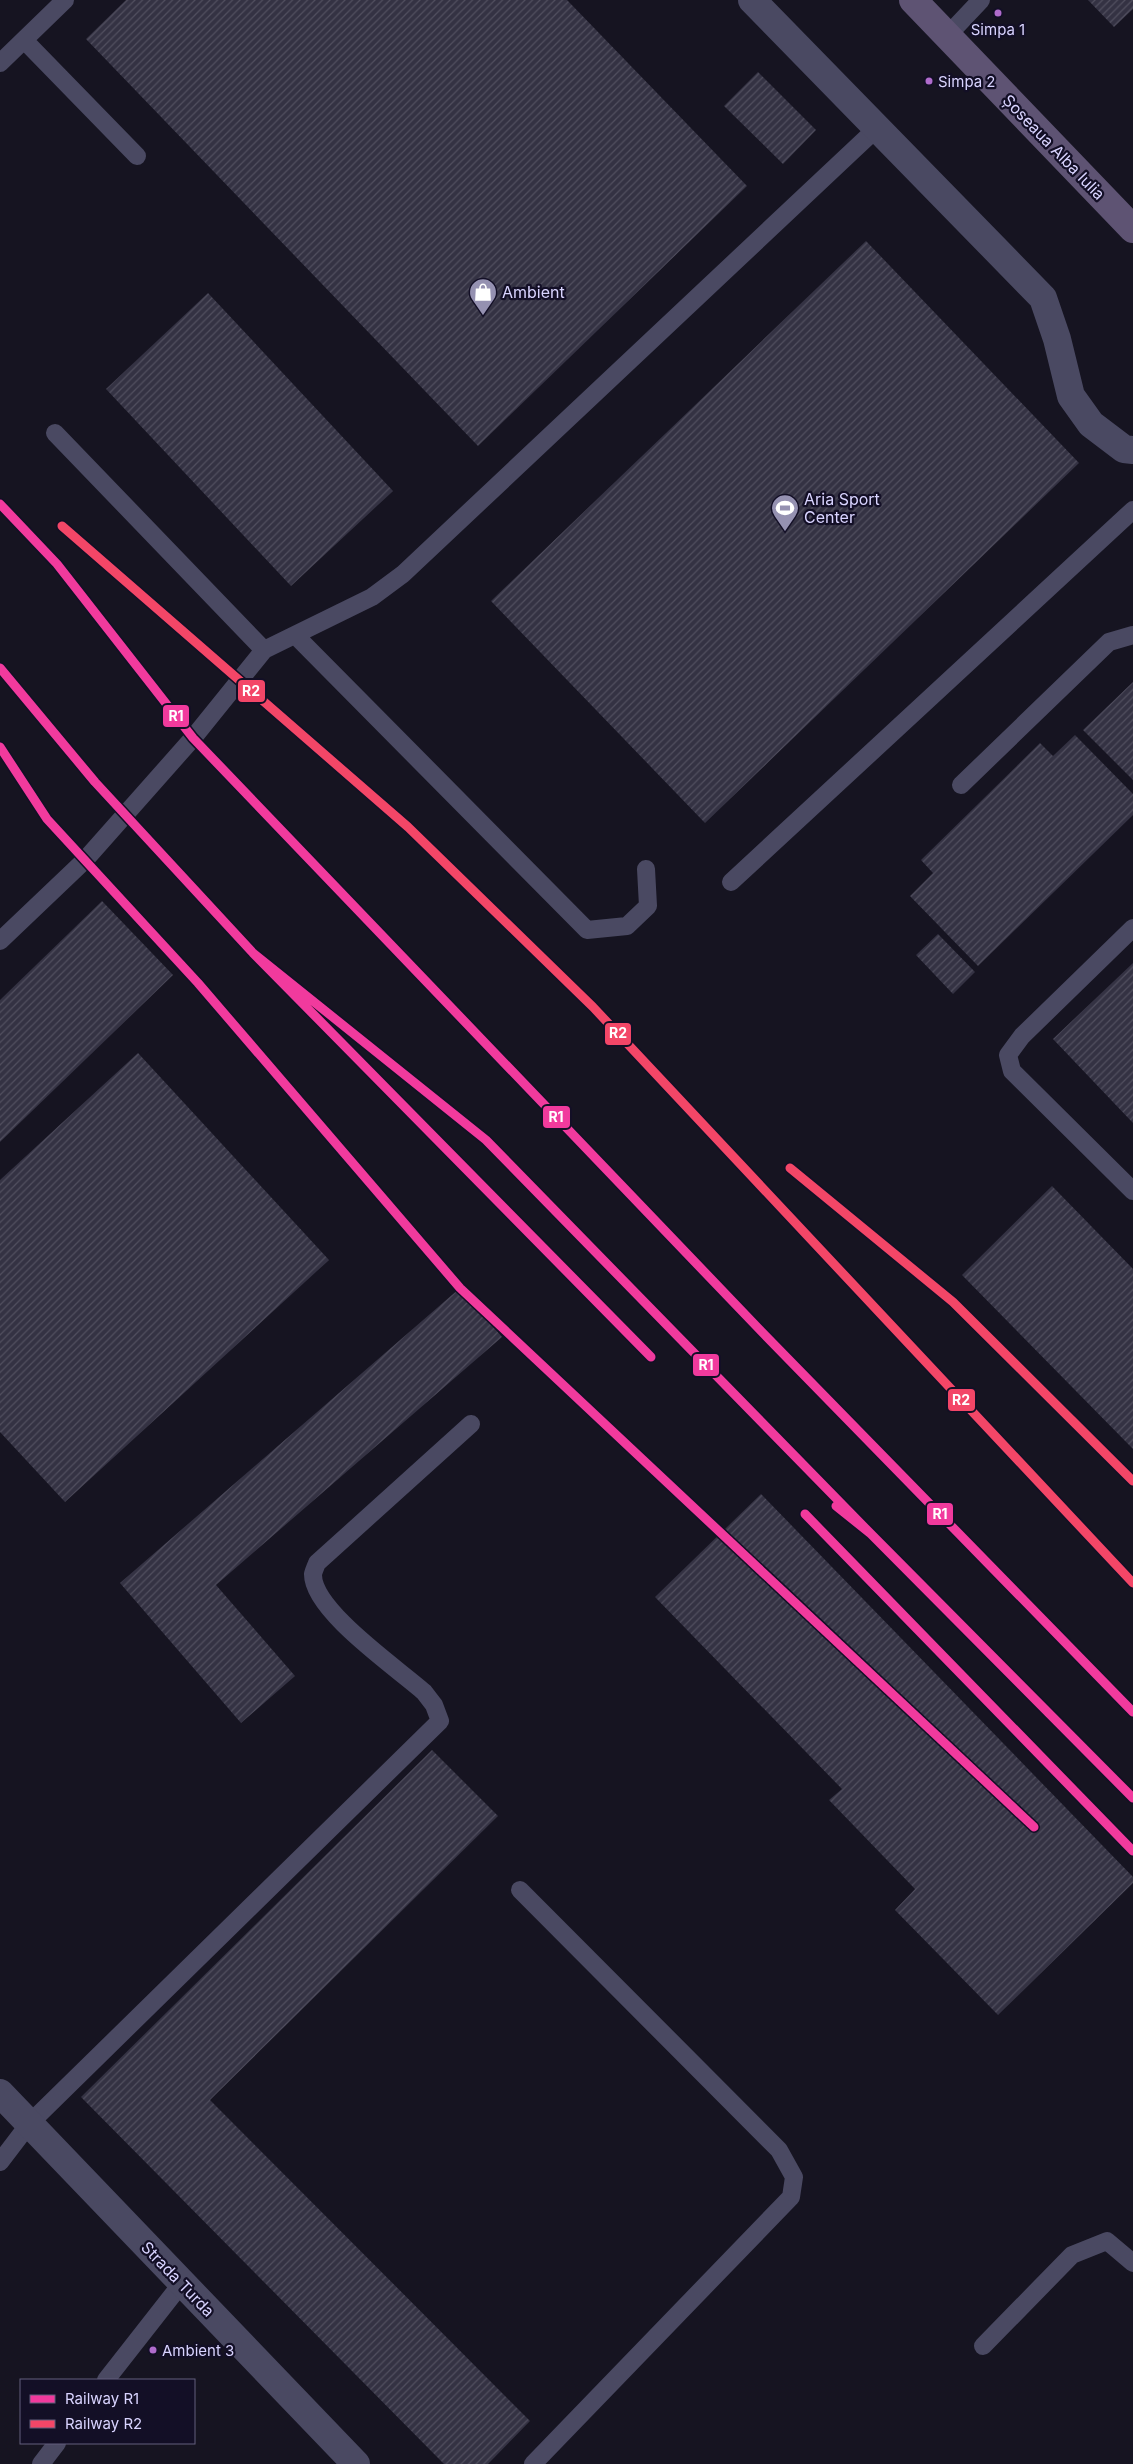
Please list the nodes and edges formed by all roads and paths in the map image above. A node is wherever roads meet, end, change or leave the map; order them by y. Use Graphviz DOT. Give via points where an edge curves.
graph roads {
  1 [pos="65,0"];
  2 [pos="752,0"];
  3 [pos="913,0"];
  4 [pos="980,0"];
  5 [pos="948,35"];
  6 [pos="24,40"];
  7 [pos="0,64"];
  8 [pos="877,128"];
  9 [pos="137,156"];
  10 [pos="1133,229"];
  11 [pos="55,433"];
  12 [pos="1133,450"];
  13 [pos="1133,510"];
  14 [pos="295,635"];
  15 [pos="1133,635"];
  16 [pos="264,650"];
  17 [pos="962,785"];
  18 [pos="646,869"];
  19 [pos="731,882"];
  20 [pos="1133,928"];
  21 [pos="0,941"];
  22 [pos="1133,1190"];
  23 [pos="471,1424"];
  24 [pos="520,1890"];
  25 [pos="0,2093"];
  26 [pos="29,2124"];
  27 [pos="0,2162"];
  28 [pos="1133,2263"];
  29 [pos="182,2283"];
  30 [pos="983,2346"];
  31 [pos="107,2379"];
  32 [pos="56,2444"];
  33 [pos="41,2464"];
  34 [pos="356,2464"];
  35 [pos="533,2464"];
  1 -- 6 [label="lane"];
  2 -- 8 [label="street"];
  3 -- 5 [label="main road, Șoseaua Alba Iulia"];
  4 -- 5 [label="lane"];
  5 -- 10 [label="main road, Șoseaua Alba Iulia"];
  6 -- 7 [label="lane"];
  6 -- 9 [label="lane"];
  8 -- 12 [label="street" via="1043,298 1071,396 1091,424 1124,449"];
  8 -- 14 [label="lane" via="403,574 372,597"];
  11 -- 16 [label="lane"];
  13 -- 19 [label="lane"];
  14 -- 16 [label="lane"];
  14 -- 18 [label="lane" via="586,930 626,926 648,906"];
  15 -- 17 [label="lane" via="1109,642"];
  16 -- 21 [label="lane" via="193,738 85,860"];
  20 -- 22 [label="lane" via="1022,1036 1008,1055 1012,1071"];
  23 -- 26 [label="lane" via="317,1563 313,1574 325,1604 340,1622 424,1692 440,1721"];
  24 -- 35 [label="lane" via="779,2150 794,2177 791,2197"];
  25 -- 26 [label="street, Strada Turda"];
  26 -- 27 [label="lane"];
  26 -- 29 [label="street, Strada Turda"];
  28 -- 30 [label="lane" via="1107,2241 1072,2255"];
  29 -- 31 [label="lane"];
  29 -- 34 [label="street, Strada Turda"];
  32 -- 33 [label="lane"];
}
